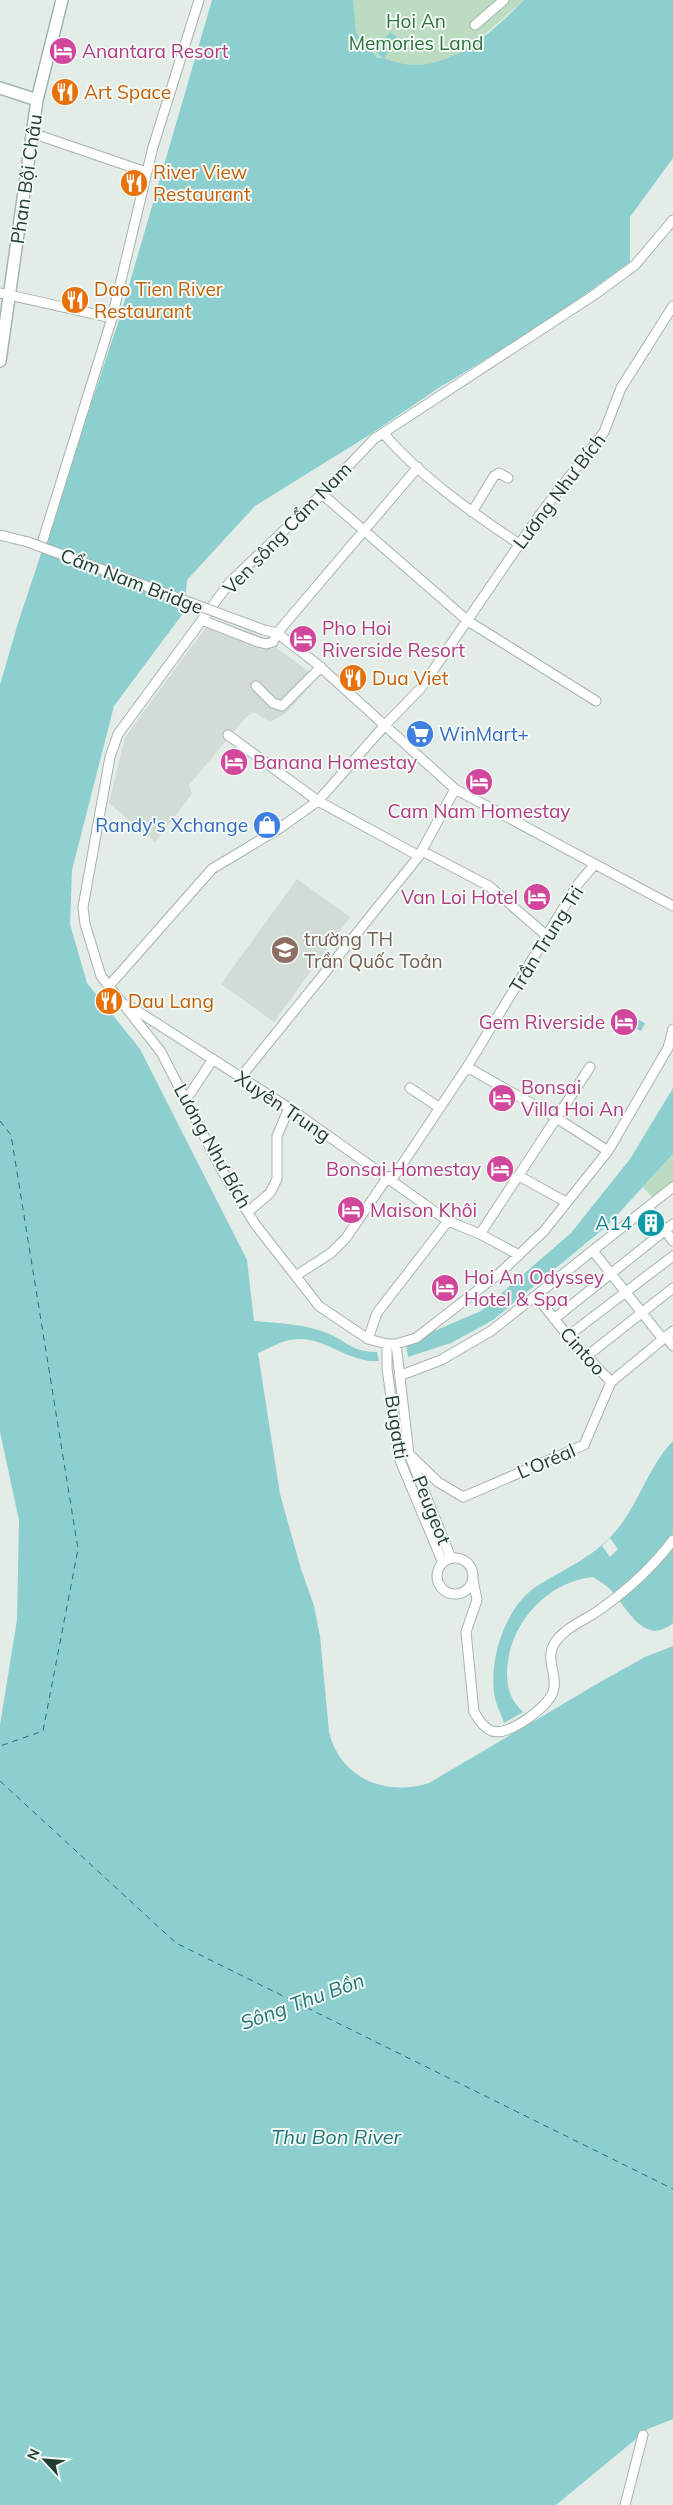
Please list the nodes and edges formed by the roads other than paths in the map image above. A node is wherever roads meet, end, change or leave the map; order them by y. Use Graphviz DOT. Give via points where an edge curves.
graph roads {
  1 [pos="62,0"];
  2 [pos="199,0"];
  3 [pos="504,0"];
  4 [pos="475,25"];
  5 [pos="0,88"];
  6 [pos="36,100"];
  7 [pos="32,133"];
  8 [pos="146,172"];
  9 [pos="673,220"];
  10 [pos="5,294"];
  11 [pos="673,306"];
  12 [pos="112,318"];
  13 [pos="0,361"];
  14 [pos="383,433"];
  15 [pos="418,467"];
  16 [pos="508,478"];
  17 [pos="322,494"];
  18 [pos="472,512"];
  19 [pos="364,531"];
  20 [pos="0,535"];
  21 [pos="43,540"];
  22 [pos="519,544"];
  23 [pos="202,620"];
  24 [pos="468,621"];
  25 [pos="277,633"];
  26 [pos="321,667"];
  27 [pos="256,686"];
  28 [pos="596,701"];
  29 [pos="386,724"];
  30 [pos="228,735"];
  31 [pos="455,788"];
  32 [pos="318,801"];
  33 [pos="421,854"];
  34 [pos="595,864"];
  35 [pos="673,906"];
  36 [pos="547,936"];
  37 [pos="108,987"];
  38 [pos="124,1002"];
  39 [pos="673,1029"];
  40 [pos="214,1059"];
  41 [pos="590,1066"];
  42 [pos="467,1067"];
  43 [pos="240,1078"];
  44 [pos="410,1088"];
  45 [pos="186,1100"];
  46 [pos="289,1108"];
  47 [pos="440,1108"];
  48 [pos="555,1117"];
  49 [pos="608,1151"];
  50 [pos="519,1176"];
  51 [pos="387,1178"];
  52 [pos="673,1187"];
  53 [pos="566,1202"];
  54 [pos="648,1207"];
  55 [pos="249,1211"];
  56 [pos="448,1221"];
  57 [pos="673,1224"];
  58 [pos="665,1230"];
  59 [pos="480,1234"];
  60 [pos="673,1241"];
  61 [pos="593,1251"];
  62 [pos="519,1256"];
  63 [pos="673,1256"];
  64 [pos="611,1273"];
  65 [pos="297,1275"];
  66 [pos="673,1288"];
  67 [pos="627,1291"];
  68 [pos="536,1296"];
  69 [pos="643,1312"];
  70 [pos="554,1319"];
  71 [pos="667,1335"];
  72 [pos="568,1336"];
  73 [pos="368,1339"];
  74 [pos="392,1344"];
  75 [pos="673,1346"];
  76 [pos="587,1356"];
  77 [pos="399,1376"];
  78 [pos="611,1382"];
  79 [pos="409,1454"];
  80 [pos="673,1540"];
  81 [pos="447,1561"];
  82 [pos="473,1580"];
  83 [pos="643,2435"];
  84 [pos="625,2505"];
  1 -- 6 [label="street, Phan Bội Châu"];
  2 -- 8 [label="street"];
  3 -- 4 [label="street"];
  5 -- 6 [label="street"];
  6 -- 7 [label="street, Phan Bội Châu"];
  7 -- 8 [label="street"];
  7 -- 10 [label="street, Phan Bội Châu"];
  8 -- 12 [label="street"];
  9 -- 14 [label="street, Ven sông Cẩm Nam" via="635,265"];
  10 -- 12 [label="street"];
  10 -- 13 [label="street, Phan Bội Châu"];
  11 -- 22 [label="street, Lương Như Bích" via="621,388 604,432"];
  12 -- 21 [label="street"];
  14 -- 15 [label="street"];
  14 -- 17 [label="street, Ven sông Cẩm Nam"];
  15 -- 18 [label="street"];
  15 -- 19 [label="street"];
  16 -- 18 [label="street" via="500,473 494,476"];
  17 -- 19 [label="street"];
  17 -- 23 [label="street, Ven sông Cẩm Nam" via="245,566"];
  18 -- 22 [label="street"];
  19 -- 24 [label="street"];
  19 -- 25 [label="street"];
  20 -- 25 [label="street, Cẩm Nam Bridge, bridge" via="28,542"];
  22 -- 24 [label="street, Lương Như Bích"];
  23 -- 25 [label="street" via="266,644 273,642"];
  23 -- 37 [label="street, Ven sông Cẩm Nam" via="113,745 83,907 101,976"];
  24 -- 28 [label="street"];
  24 -- 29 [label="street, Lương Như Bích" via="421,688"];
  25 -- 26 [label="street"];
  26 -- 27 [label="street" via="282,706 273,703"];
  26 -- 29 [label="street"];
  29 -- 31 [label="street"];
  29 -- 32 [label="street, Lương Như Bích"];
  30 -- 32 [label="street"];
  31 -- 33 [label="street"];
  31 -- 34 [label="street"];
  32 -- 33 [label="street"];
  32 -- 37 [label="street, Lương Như Bích" via="212,869"];
  33 -- 36 [label="street" via="490,886"];
  33 -- 43 [label="street"];
  34 -- 35 [label="street"];
  34 -- 36 [label="street, Trần Trung Tri" via="578,884"];
  36 -- 42 [label="street, Trần Trung Tri"];
  37 -- 38 [label="street, Lương Như Bích"];
  38 -- 40 [label="street, Xuyên Trung"];
  38 -- 45 [label="street, Lương Như Bích" via="161,1052"];
  39 -- 49 [label="street" via="668,1048"];
  40 -- 43 [label="street, Xuyên Trung"];
  40 -- 45 [label="street"];
  41 -- 48 [label="street"];
  42 -- 47 [label="street, Trần Trung Tri"];
  42 -- 48 [label="street"];
  43 -- 46 [label="street, Xuyên Trung"];
  44 -- 47 [label="street"];
  45 -- 55 [label="street, Lương Như Bích" via="222,1169"];
  46 -- 51 [label="street, Xuyên Trung"];
  46 -- 55 [label="street" via="277,1136 277,1179 270,1193"];
  47 -- 51 [label="street, Trần Trung Tri" via="396,1175"];
  48 -- 49 [label="street"];
  48 -- 50 [label="street"];
  49 -- 53 [label="street"];
  50 -- 53 [label="street"];
  50 -- 59 [label="street"];
  51 -- 56 [label="street, Xuyên Trung"];
  51 -- 65 [label="street, Trần Trung Tri" via="346,1238 331,1253"];
  52 -- 54 [label="street"];
  53 -- 62 [label="street"];
  54 -- 58 [label="street"];
  54 -- 61 [label="street"];
  55 -- 65 [label="street, Lương Như Bích" via="255,1224"];
  56 -- 59 [label="street, Xuyên Trung"];
  56 -- 73 [label="street" via="377,1313"];
  57 -- 58 [label="street"];
  58 -- 60 [label="street"];
  58 -- 64 [label="street"];
  59 -- 62 [label="street, Xuyên Trung"];
  61 -- 64 [label="street"];
  61 -- 68 [label="street"];
  62 -- 74 [label="street" via="416,1338"];
  63 -- 67 [label="street"];
  64 -- 67 [label="street"];
  64 -- 70 [label="street"];
  65 -- 73 [label="street, Lương Như Bích" via="304,1290 320,1306"];
  66 -- 69 [label="street"];
  67 -- 69 [label="street"];
  67 -- 72 [label="street"];
  68 -- 70 [label="street, Cintoo"];
  68 -- 77 [label="street" via="491,1331 441,1360"];
  69 -- 71 [label="street"];
  69 -- 76 [label="street"];
  70 -- 72 [label="street, Cintoo"];
  71 -- 75 [label="street"];
  71 -- 78 [label="street, L’Oréal"];
  72 -- 76 [label="street, Cintoo"];
  73 -- 74 [label="street, Lương Như Bích"];
  74 -- 77 [label="street, Peugeot"];
  74 -- 81 [label="street, Bugatti" via="387,1368 399,1458"];
  76 -- 78 [label="street, Cintoo"];
  77 -- 79 [label="street, Peugeot"];
  78 -- 79 [label="street, L’Oréal" via="584,1445 463,1497 438,1482"];
  79 -- 81 [label="street, Peugeot"];
  80 -- 82 [label="street" via="637,1583 556,1641 550,1656 555,1680 553,1694 535,1713 500,1732 491,1731 474,1712 466,1632 477,1600"];
  81 -- 82 [label="street" via="457,1558 468,1563"];
  81 -- 82 [label="street" via="438,1574 444,1590 461,1593"];
  83 -- 84 [label="street"];
}
